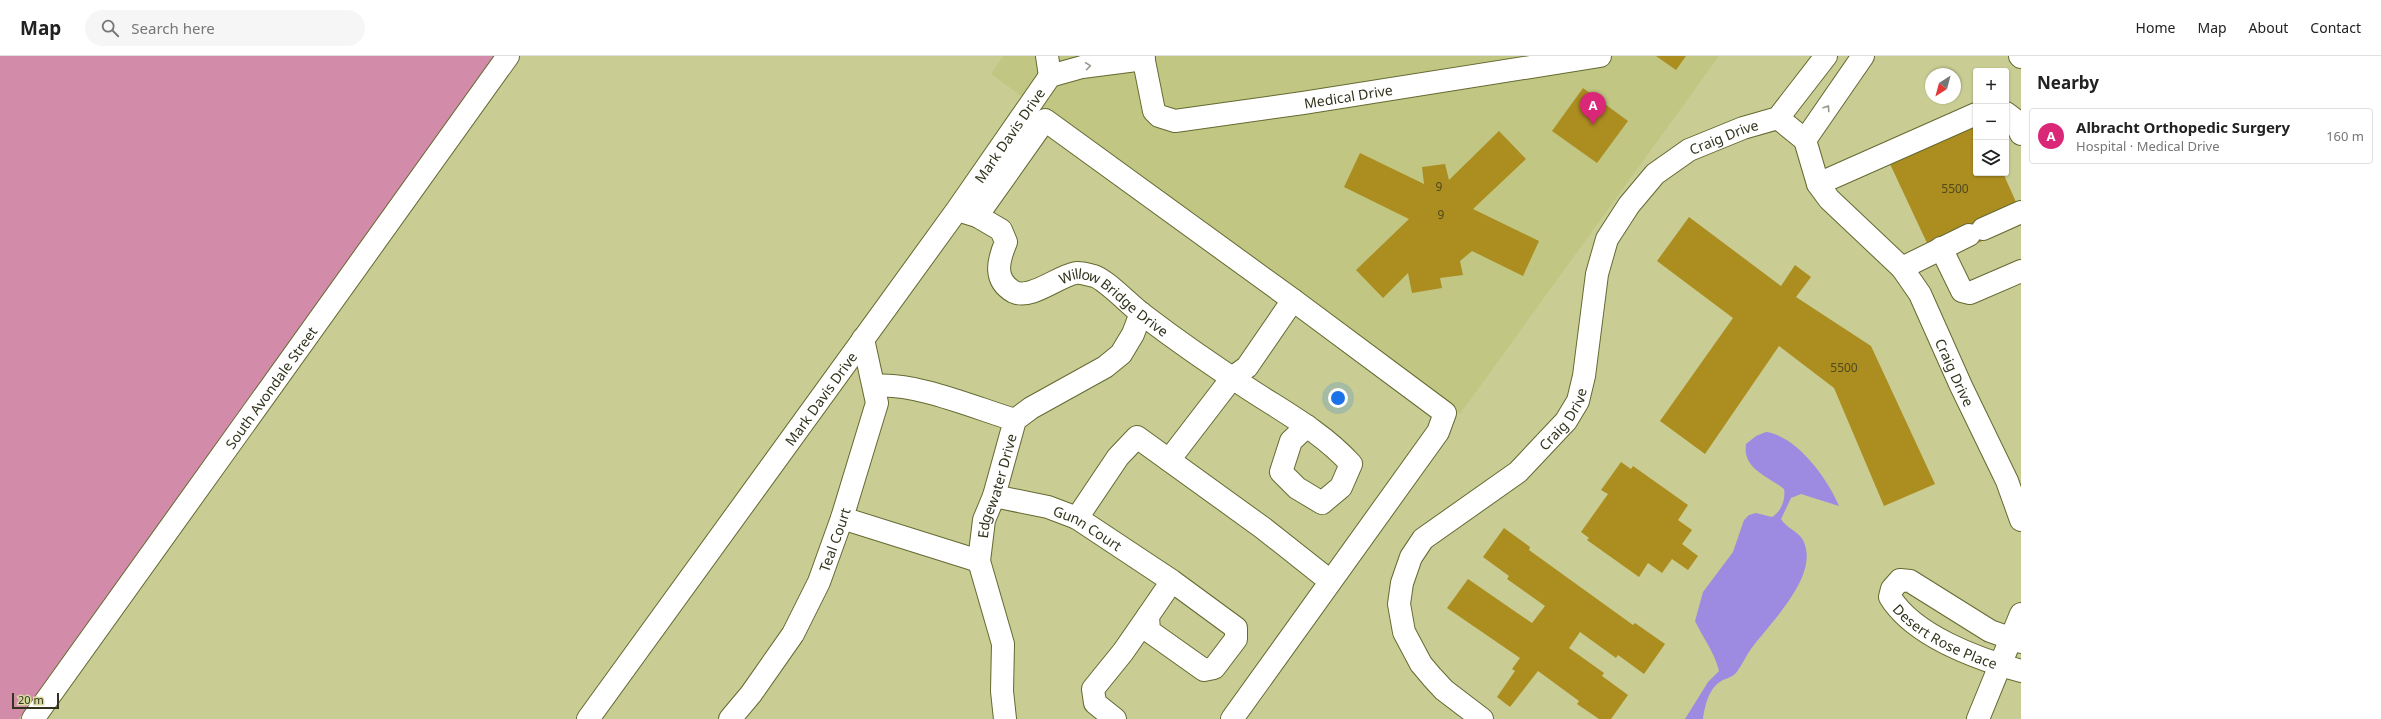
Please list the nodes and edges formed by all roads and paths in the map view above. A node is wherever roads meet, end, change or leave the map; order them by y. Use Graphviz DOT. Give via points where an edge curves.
graph roads {
  1 [pos="508,56"];
  2 [pos="1600,56"];
  3 [pos="1826,56"];
  4 [pos="1862,56"];
  5 [pos="1144,58"];
  6 [pos="1049,66"];
  7 [pos="1973,115"];
  8 [pos="2009,115"];
  9 [pos="1778,118"];
  10 [pos="2021,134"];
  11 [pos="1805,140"];
  12 [pos="1818,184"];
  13 [pos="957,210"];
  14 [pos="2021,212"];
  15 [pos="978,216"];
  16 [pos="1941,248"];
  17 [pos="1902,268"];
  18 [pos="2021,271"];
  19 [pos="1293,300"];
  20 [pos="1141,313"];
  21 [pos="863,339"];
  22 [pos="1232,378"];
  23 [pos="875,386"];
  24 [pos="1015,420"];
  25 [pos="1307,426"];
  26 [pos="1168,460"];
  27 [pos="2017,495"];
  28 [pos="994,496"];
  29 [pos="842,518"];
  30 [pos="1078,518"];
  31 [pos="979,561"];
  32 [pos="1172,581"];
  33 [pos="1330,581"];
  34 [pos="2021,614"];
  35 [pos="1148,616"];
  36 [pos="2016,641"];
  37 [pos="2011,668"];
  38 [pos="33,719"];
  39 [pos="588,719"];
  40 [pos="730,719"];
  41 [pos="1005,719"];
  42 [pos="1115,719"];
  43 [pos="1232,719"];
  44 [pos="1482,719"];
  45 [pos="1978,719"];
  1 -- 38 [label="street, South Avondale Street"];
  2 -- 5 [label="street, Medical Drive" via="1175,121 1159,116 1154,111"];
  3 -- 9 [label="street, Craig Drive"];
  11 -- 4 [label="street, one-way"];
  6 -- 5 [label="street, Mark Davis Drive, one-way" via="1082,67"];
  6 -- 13 [label="street, Mark Davis Drive"];
  7 -- 12 [label="street"];
  8 -- 10 [label="street" via="2014,119"];
  9 -- 11 [label="street, Craig Drive"];
  9 -- 44 [label="street, Craig Drive" via="1743,128 1689,150 1655,174 1629,205 1607,239 1597,274 1584,376 1578,401 1566,421 1518,472 1423,539 1411,557 1402,583 1399,604 1404,632 1421,664 1432,677 1444,690"];
  11 -- 12 [label="street, Craig Drive"];
  12 -- 17 [label="street, Craig Drive" via="1841,213"];
  13 -- 15 [label="street, Willow Bridge Drive"];
  13 -- 21 [label="street, Mark Davis Drive"];
  14 -- 16 [label="street"];
  15 -- 19 [label="street" via="1045,120"];
  15 -- 20 [label="street, Willow Bridge Drive" via="1001,230 1006,242 999,259 998,274 1005,285 1016,292 1030,294 1077,273 1096,277"];
  16 -- 17 [label="street"];
  16 -- 18 [label="street" via="1962,291 1970,293"];
  17 -- 27 [label="street, Craig Drive" via="1920,294 1961,386"];
  19 -- 22 [label="street" via="1247,367"];
  19 -- 33 [label="street" via="1445,413 1438,432"];
  20 -- 22 [label="street, Willow Bridge Drive"];
  20 -- 24 [label="street, Edgewater Drive" via="1134,334 1121,354 1106,367 1031,408"];
  21 -- 23 [label="street, Teal Court"];
  21 -- 39 [label="street, Mark Davis Drive"];
  22 -- 25 [label="street, Willow Bridge Drive"];
  22 -- 26 [label="street"];
  23 -- 24 [label="street" via="890,385 922,392"];
  23 -- 29 [label="street, Teal Court" via="877,403"];
  24 -- 28 [label="street, Edgewater Drive"];
  26 -- 30 [label="street" via="1137,437 1118,457"];
  26 -- 33 [label="street"];
  28 -- 30 [label="street, Gunn Court" via="1048,507"];
  28 -- 31 [label="street, Edgewater Drive" via="984,520"];
  29 -- 31 [label="street"];
  29 -- 40 [label="street, Teal Court" via="819,582 793,634"];
  30 -- 32 [label="street, Gunn Court"];
  31 -- 41 [label="street, Edgewater Drive" via="1003,644 1002,691"];
  32 -- 35 [label="street"];
  32 -- 35 [label="street, Gunn Court" via="1236,628 1236,639 1214,668 1204,670 1149,631"];
  33 -- 43 [label="street"];
  34 -- 36 [label="street"];
  35 -- 42 [label="street" via="1093,689 1095,703"];
  36 -- 37 [label="street"];
  36 -- 37 [label="street, Desert Rose Place" via="1990,631 1910,581 1900,580 1892,589 1890,597 1897,609 1916,625 1936,637"];
  37 -- 45 [label="street"];
}
